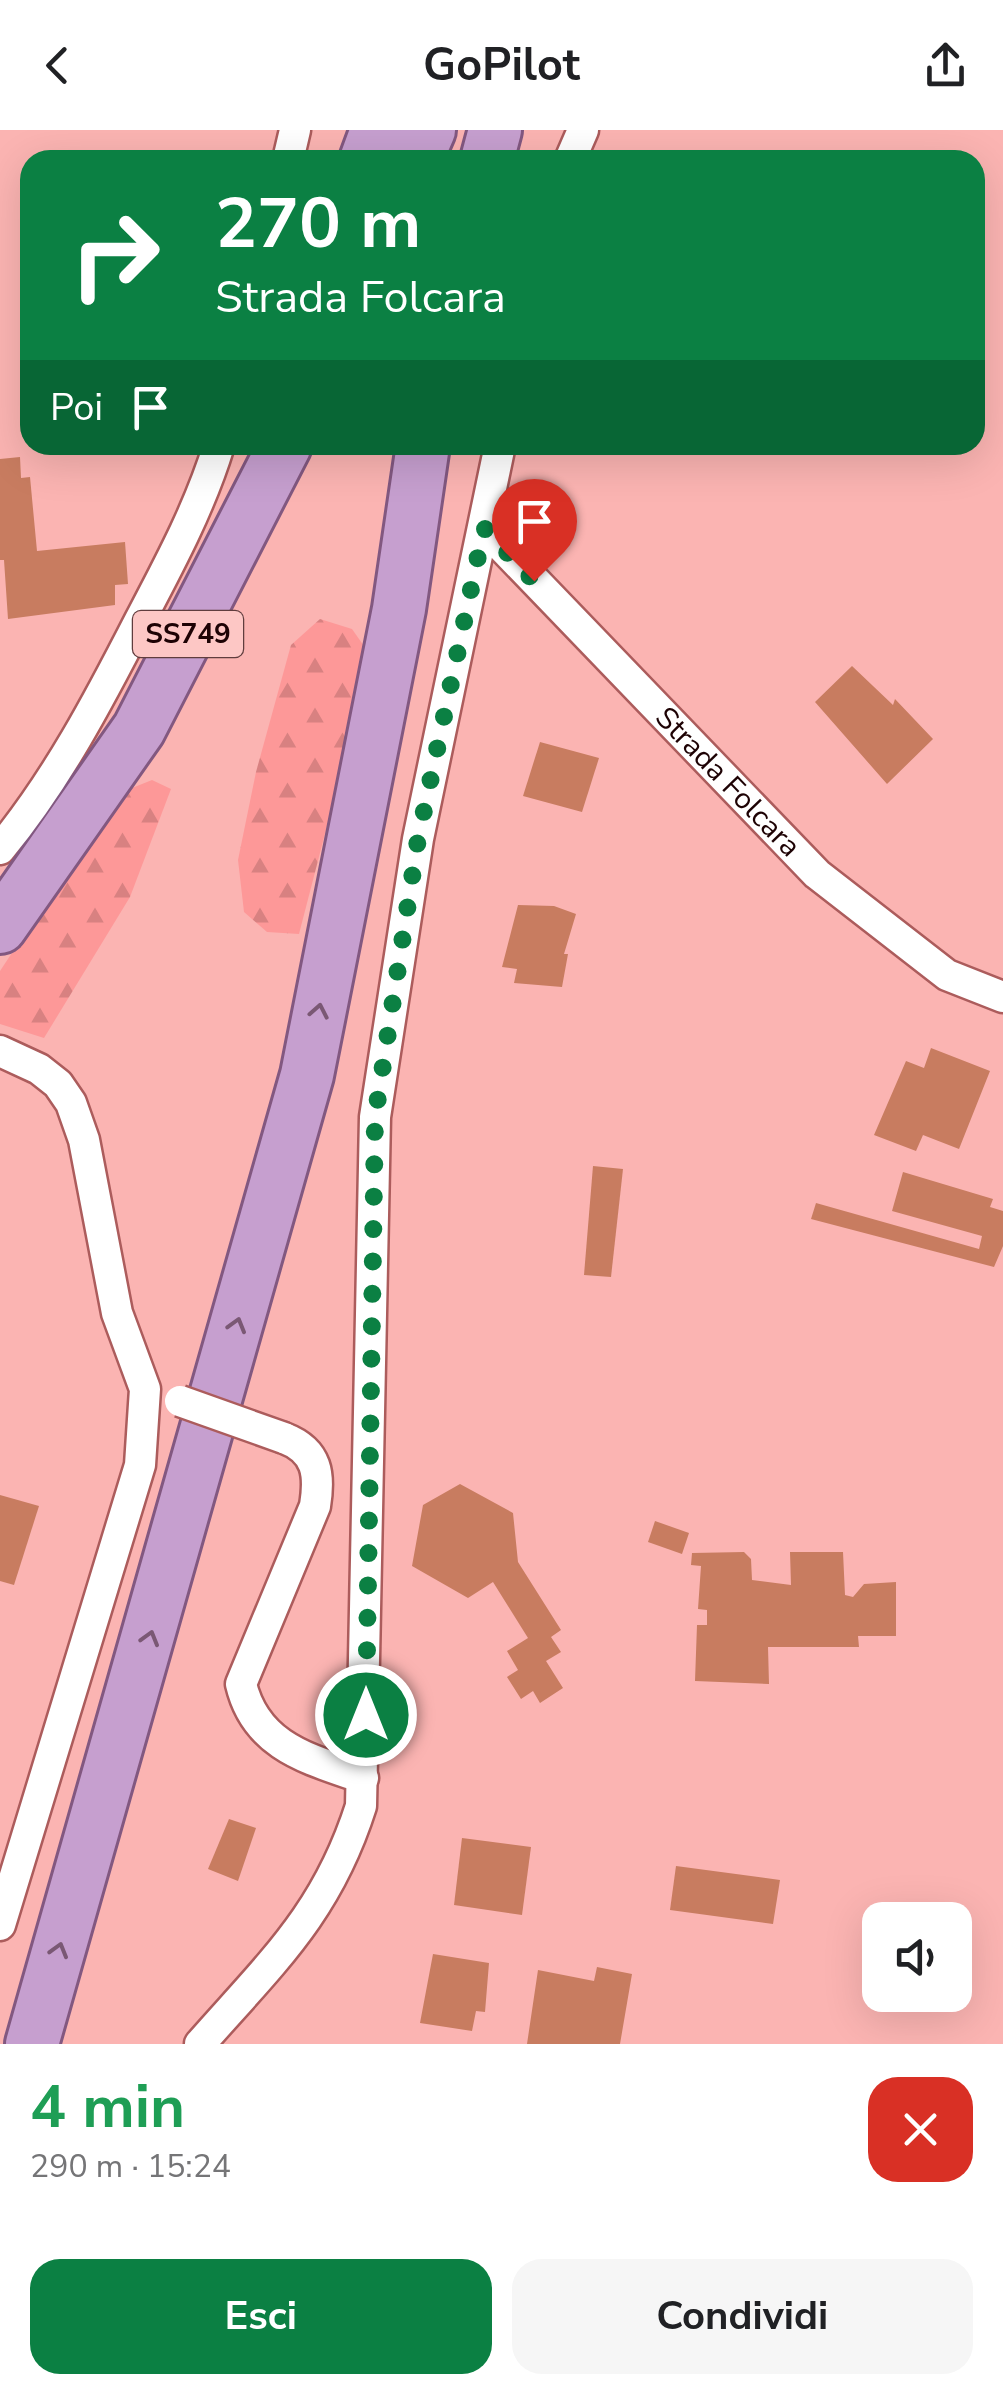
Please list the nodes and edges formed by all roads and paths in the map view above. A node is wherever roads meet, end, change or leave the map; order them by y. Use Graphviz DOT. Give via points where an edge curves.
graph roads {
  1 [pos="215,455"];
  2 [pos="251,455"];
  3 [pos="280,455"];
  4 [pos="422,455"];
  5 [pos="498,455"];
  6 [pos="484,528"];
  7 [pos="77,814"];
  8 [pos="0,849"];
  9 [pos="0,927"];
  10 [pos="1003,997"];
  11 [pos="0,1051"];
  12 [pos="145,1389"];
  13 [pos="364,1778"];
  14 [pos="0,1926"];
  15 [pos="32,2044"];
  16 [pos="200,2044"];
  1 -- 8 [label="street" via="183,538 112,676 48,786"];
  2 -- 7 [label="highway, SS749"];
  3 -- 7 [label="highway, SS749" via="139,729"];
  15 -- 4 [label="highway, one-way" via="306,1076 399,609"];
  5 -- 6 [label="street"];
  6 -- 10 [label="street, Strada Folcara" via="817,874 947,975"];
  6 -- 13 [label="street" via="418,839 375,1117"];
  7 -- 9 [label="highway, SS749"];
  11 -- 12 [label="street" via="39,1068 71,1102 118,1313"];
  12 -- 13 [label="street, bridge" via="284,1438 313,1458 320,1477 315,1506 241,1684 261,1729 285,1750"];
  12 -- 14 [label="street" via="140,1465"];
  13 -- 16 [label="street" via="343,1862 310,1919"];
}
